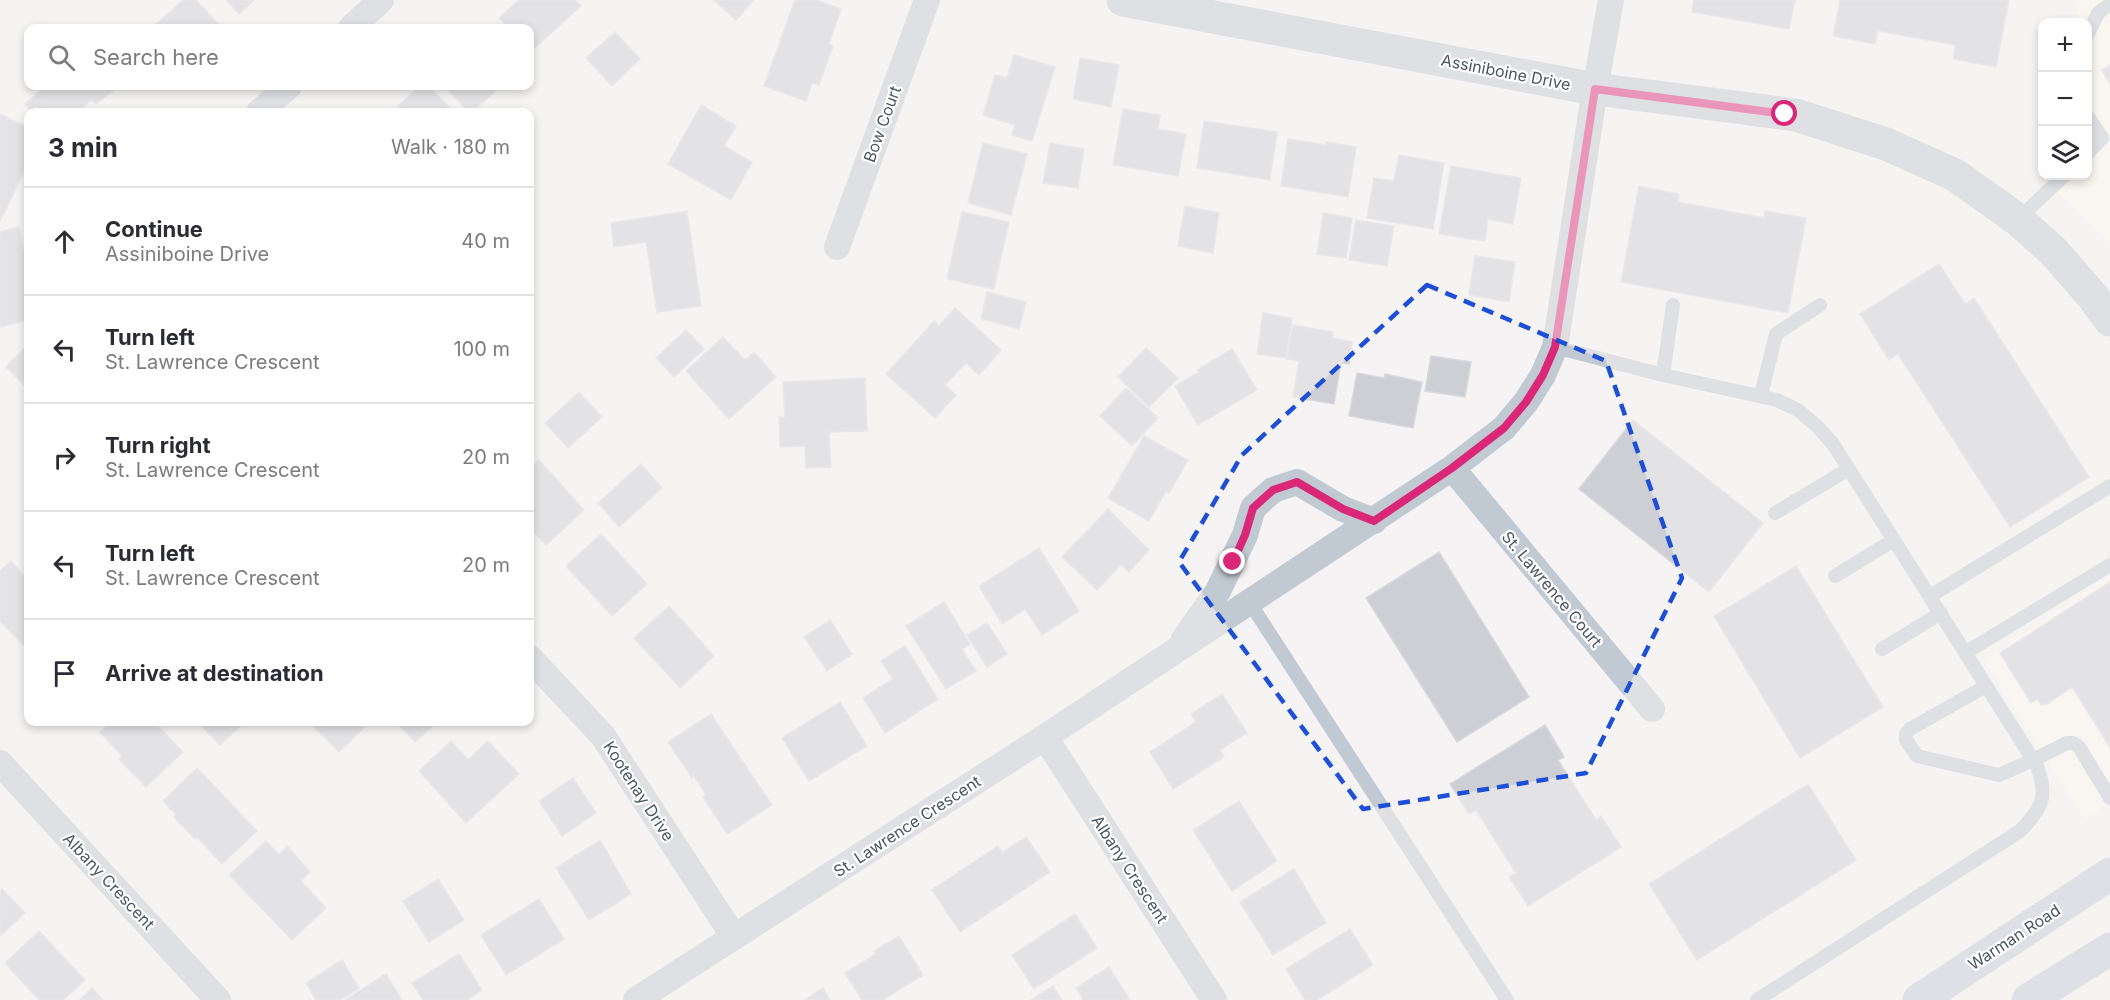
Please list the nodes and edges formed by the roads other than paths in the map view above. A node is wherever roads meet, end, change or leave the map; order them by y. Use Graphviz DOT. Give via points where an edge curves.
graph roads {
  1 [pos="381,0"];
  2 [pos="927,0"];
  3 [pos="1611,0"];
  4 [pos="1135,1"];
  5 [pos="2110,4"];
  6 [pos="355,24"];
  7 [pos="2092,26"];
  8 [pos="1595,89"];
  9 [pos="284,90"];
  10 [pos="264,108"];
  11 [pos="2092,123"];
  12 [pos="2092,149"];
  13 [pos="2060,180"];
  14 [pos="2017,219"];
  15 [pos="837,247"];
  16 [pos="1672,305"];
  17 [pos="1820,305"];
  18 [pos="2110,320"];
  19 [pos="1555,347"];
  20 [pos="1662,375"];
  21 [pos="1761,395"];
  22 [pos="1452,468"];
  23 [pos="1849,469"];
  24 [pos="2110,486"];
  25 [pos="1775,513"];
  26 [pos="1374,521"];
  27 [pos="1894,540"];
  28 [pos="2110,565"];
  29 [pos="1835,576"];
  30 [pos="1930,596"];
  31 [pos="1250,603"];
  32 [pos="1941,613"];
  33 [pos="1177,649"];
  34 [pos="1882,649"];
  35 [pos="1965,652"];
  36 [pos="534,662"];
  37 [pos="1986,686"];
  38 [pos="1652,709"];
  39 [pos="1045,737"];
  40 [pos="2033,760"];
  41 [pos="0,763"];
  42 [pos="2105,779"];
  43 [pos="2110,798"];
  44 [pos="2110,874"];
  45 [pos="734,937"];
  46 [pos="2110,949"];
  47 [pos="218,1000"];
  48 [pos="636,1000"];
  49 [pos="1214,1000"];
  50 [pos="1507,1000"];
  51 [pos="1757,1000"];
  52 [pos="1919,1000"];
  53 [pos="2028,1000"];
  1 -- 6 [label="street"];
  2 -- 15 [label="street, Bow Court"];
  3 -- 8 [label="street, St. Lawrence Crescent"];
  4 -- 8 [label="street, Assiniboine Drive"];
  5 -- 7 [label="lane" via="2098,13"];
  8 -- 14 [label="street, Assiniboine Drive" via="1796,115 1886,144 1955,175"];
  8 -- 19 [label="street, St. Lawrence Crescent"];
  9 -- 10 [label="street"];
  11 -- 12 [label="lane" via="2102,138"];
  13 -- 14 [label="lane"];
  14 -- 18 [label="street, Assiniboine Drive" via="2054,252"];
  16 -- 20 [label="lane"];
  17 -- 21 [label="lane" via="1776,334"];
  19 -- 20 [label="lane"];
  19 -- 22 [label="street, St. Lawrence Crescent" via="1526,402 1504,428"];
  20 -- 21 [label="lane"];
  21 -- 23 [label="lane" via="1798,410 1812,421"];
  22 -- 26 [label="street, St. Lawrence Crescent"];
  22 -- 38 [label="street, St. Lawrence Court"];
  23 -- 25 [label="lane"];
  23 -- 27 [label="lane"];
  24 -- 30 [label="lane"];
  26 -- 31 [label="street, St. Lawrence Crescent"];
  26 -- 33 [label="street, St. Lawrence Crescent" via="1343,509 1297,482 1273,490 1253,508 1245,535 1218,591"];
  27 -- 29 [label="lane"];
  27 -- 30 [label="lane"];
  28 -- 35 [label="lane"];
  30 -- 32 [label="lane"];
  31 -- 33 [label="street, St. Lawrence Crescent"];
  31 -- 50 [label="lane"];
  32 -- 34 [label="lane"];
  32 -- 35 [label="lane"];
  33 -- 39 [label="street, St. Lawrence Crescent"];
  35 -- 37 [label="lane"];
  36 -- 45 [label="street, Kootenay Drive" via="603,736"];
  37 -- 40 [label="lane"];
  37 -- 40 [label="lane" via="1910,729 1906,740 1917,756 1999,775"];
  39 -- 45 [label="street, St. Lawrence Crescent"];
  39 -- 49 [label="street, Albany Crescent"];
  40 -- 42 [label="lane" via="2067,742 2073,743"];
  40 -- 51 [label="lane" via="2043,783 2043,800 2035,817 2020,831"];
  41 -- 47 [label="street, Albany Crescent"];
  42 -- 43 [label="lane"];
  44 -- 52 [label="main road, Warman Road"];
  45 -- 48 [label="street, St. Lawrence Crescent"];
  46 -- 53 [label="main road"];
}
